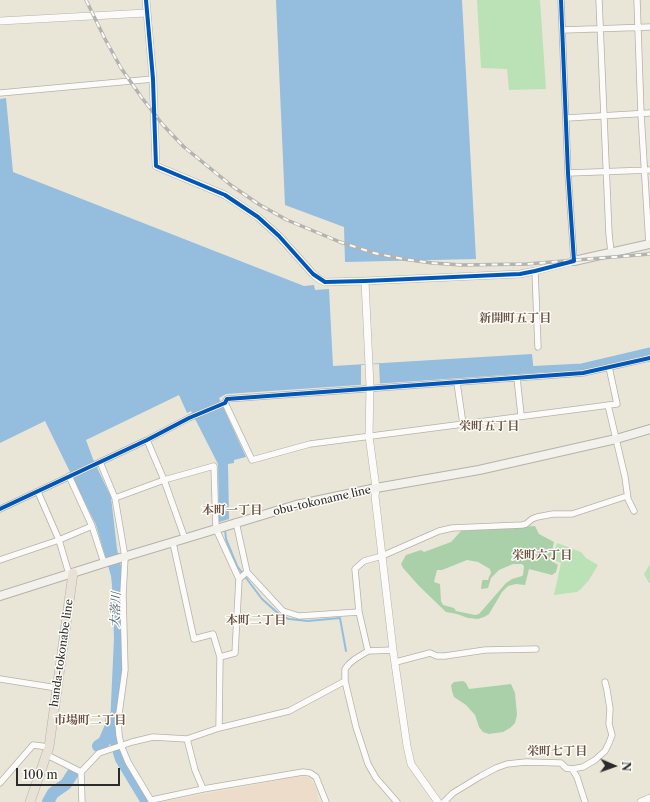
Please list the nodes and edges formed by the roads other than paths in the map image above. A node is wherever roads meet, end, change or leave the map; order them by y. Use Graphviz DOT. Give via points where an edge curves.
graph roads {
  1 [pos="146,0"];
  2 [pos="561,0"];
  3 [pos="599,0"];
  4 [pos="637,0"];
  5 [pos="146,13"];
  6 [pos="0,20"];
  7 [pos="638,27"];
  8 [pos="650,27"];
  9 [pos="600,29"];
  10 [pos="563,30"];
  11 [pos="153,79"];
  12 [pos="0,93"];
  13 [pos="650,113"];
  14 [pos="641,114"];
  15 [pos="604,116"];
  16 [pos="567,118"];
  17 [pos="647,170"];
  18 [pos="606,172"];
  19 [pos="568,173"];
  20 [pos="650,244"];
  21 [pos="611,252"];
  22 [pos="574,261"];
  23 [pos="535,271"];
  24 [pos="366,281"];
  25 [pos="538,347"];
  26 [pos="650,358"];
  27 [pos="609,367"];
  28 [pos="517,378"];
  29 [pos="457,383"];
  30 [pos="370,388"];
  31 [pos="225,403"];
  32 [pos="608,405"];
  33 [pos="521,416"];
  34 [pos="463,424"];
  35 [pos="650,429"];
  36 [pos="369,436"];
  37 [pos="616,439"];
  38 [pos="147,440"];
  39 [pos="100,462"];
  40 [pos="69,476"];
  41 [pos="164,480"];
  42 [pos="376,488"];
  43 [pos="38,492"];
  44 [pos="627,496"];
  45 [pos="115,498"];
  46 [pos="0,509"];
  47 [pos="634,511"];
  48 [pos="233,524"];
  49 [pos="92,526"];
  50 [pos="218,528"];
  51 [pos="185,538"];
  52 [pos="59,540"];
  53 [pos="173,543"];
  54 [pos="382,556"];
  55 [pos="123,557"];
  56 [pos="0,560"];
  57 [pos="105,562"];
  58 [pos="247,572"];
  59 [pos="71,574"];
  60 [pos="239,578"];
  61 [pos="0,596"];
  62 [pos="359,612"];
  63 [pos="393,650"];
  64 [pos="536,650"];
  65 [pos="368,651"];
  66 [pos="220,657"];
  67 [pos="396,662"];
  68 [pos="0,679"];
  69 [pos="345,681"];
  70 [pos="605,682"];
  71 [pos="57,688"];
  72 [pos="219,728"];
  73 [pos="187,739"];
  74 [pos="118,747"];
  75 [pos="48,751"];
  76 [pos="572,769"];
  77 [pos="81,772"];
  78 [pos="0,783"];
  79 [pos="203,789"];
  80 [pos="650,798"];
  81 [pos="152,801"];
  82 [pos="30,802"];
  83 [pos="82,802"];
  84 [pos="326,802"];
  85 [pos="396,802"];
  86 [pos="438,802"];
  87 [pos="444,802"];
  88 [pos="585,802"];
  89 [pos="641,802"];
  1 -- 5 [label="street"];
  2 -- 10 [label="street"];
  3 -- 9 [label="street"];
  4 -- 7 [label="street"];
  5 -- 6 [label="street"];
  5 -- 11 [label="street"];
  7 -- 8 [label="street"];
  7 -- 9 [label="street"];
  7 -- 14 [label="street"];
  9 -- 10 [label="street"];
  9 -- 15 [label="street"];
  10 -- 16 [label="street"];
  11 -- 12 [label="street"];
  11 -- 24 [label="street" via="156,166 225,195 258,217 319,279 325,282"];
  13 -- 14 [label="street"];
  14 -- 15 [label="street"];
  14 -- 17 [label="street"];
  15 -- 16 [label="street"];
  15 -- 18 [label="street"];
  16 -- 19 [label="street"];
  17 -- 18 [label="street"];
  17 -- 20 [label="street"];
  18 -- 19 [label="street"];
  18 -- 21 [label="street"];
  19 -- 22 [label="street"];
  20 -- 21 [label="main road"];
  21 -- 22 [label="main road"];
  22 -- 23 [label="street"];
  23 -- 24 [label="street" via="520,274"];
  23 -- 25 [label="street"];
  24 -- 30 [label="street"];
  26 -- 27 [label="street"];
  27 -- 28 [label="street" via="583,373"];
  27 -- 32 [label="street" via="617,404"];
  28 -- 29 [label="street"];
  28 -- 33 [label="street"];
  29 -- 30 [label="street"];
  29 -- 34 [label="street"];
  30 -- 31 [label="street" via="227,399"];
  30 -- 36 [label="street"];
  31 -- 36 [label="street" via="252,460 310,444"];
  31 -- 38 [label="street"];
  32 -- 33 [label="street"];
  32 -- 37 [label="street"];
  33 -- 34 [label="street"];
  34 -- 36 [label="street"];
  35 -- 37 [label="main road, obu-tokoname line"];
  36 -- 42 [label="street"];
  37 -- 42 [label="main road, obu-tokoname line" via="479,470"];
  37 -- 44 [label="street"];
  38 -- 39 [label="street"];
  38 -- 41 [label="street"];
  39 -- 40 [label="street"];
  39 -- 45 [label="street"];
  40 -- 43 [label="street"];
  40 -- 49 [label="street"];
  41 -- 45 [label="street"];
  41 -- 50 [label="street" via="214,466"];
  41 -- 51 [label="street"];
  42 -- 48 [label="main road, obu-tokoname line" via="296,505"];
  42 -- 54 [label="street" via="374,496"];
  43 -- 46 [label="street"];
  43 -- 52 [label="street"];
  44 -- 47 [label="street"];
  44 -- 54 [label="street" via="572,514 537,517 522,525 452,528 439,531"];
  45 -- 55 [label="street"];
  48 -- 50 [label="main road, obu-tokoname line"];
  48 -- 58 [label="street"];
  49 -- 52 [label="street"];
  49 -- 57 [label="street"];
  50 -- 51 [label="main road, obu-tokoname line"];
  50 -- 60 [label="street"];
  51 -- 53 [label="main road, obu-tokoname line"];
  52 -- 56 [label="street"];
  52 -- 59 [label="street"];
  53 -- 55 [label="main road, obu-tokoname line"];
  53 -- 66 [label="street" via="194,639 213,634"];
  54 -- 62 [label="street" via="364,561 355,569"];
  54 -- 63 [label="street"];
  55 -- 57 [label="main road, obu-tokoname line"];
  55 -- 74 [label="street" via="126,670 118,721"];
  57 -- 59 [label="main road, obu-tokoname line"];
  58 -- 60 [label="street"];
  58 -- 62 [label="street" via="283,611 299,616"];
  59 -- 61 [label="main road, obu-tokoname line"];
  59 -- 71 [label="main road, handa-tokonabe line"];
  60 -- 66 [label="street" via="235,653"];
  62 -- 65 [label="street"];
  63 -- 65 [label="street"];
  63 -- 67 [label="street"];
  64 -- 67 [label="street" via="485,650 445,656 430,653"];
  65 -- 69 [label="street" via="345,669"];
  66 -- 72 [label="street"];
  67 -- 86 [label="street" via="410,764"];
  68 -- 71 [label="street"];
  69 -- 72 [label="street" via="289,711"];
  69 -- 85 [label="street" via="368,764"];
  70 -- 76 [label="street" via="612,735 609,743 595,760 583,767"];
  71 -- 75 [label="main road, handa-tokonabe line"];
  72 -- 73 [label="street"];
  73 -- 74 [label="street" via="153,737"];
  73 -- 79 [label="street"];
  74 -- 77 [label="street" via="99,753"];
  74 -- 81 [label="street"];
  75 -- 77 [label="street"];
  75 -- 78 [label="street" via="33,744"];
  75 -- 82 [label="main road, handa-tokonabe line"];
  76 -- 87 [label="street" via="561,763 507,764 481,776 453,793"];
  76 -- 88 [label="street"];
  77 -- 83 [label="street"];
  79 -- 81 [label="street"];
  79 -- 84 [label="street" via="303,772 316,777"];
  80 -- 89 [label="street"];
}
